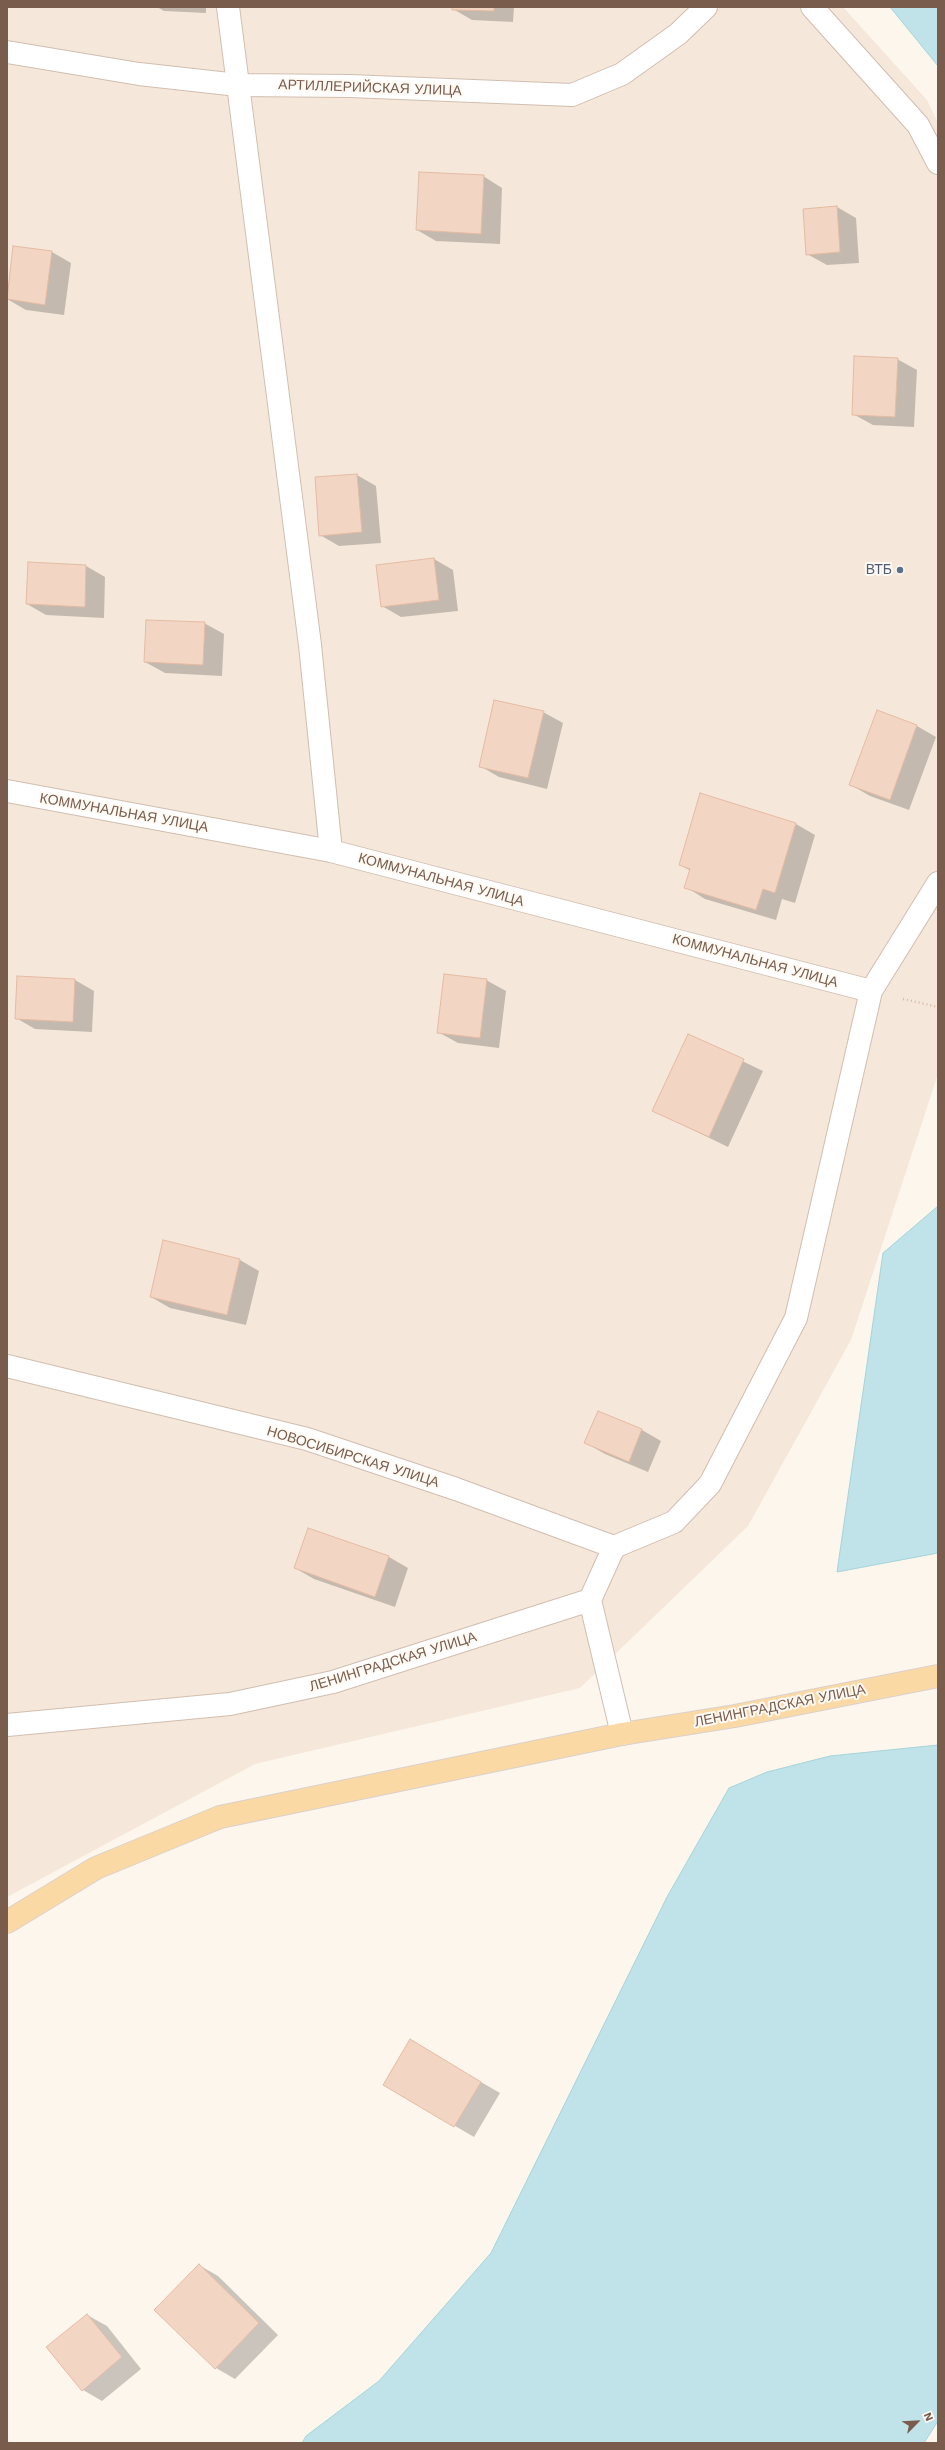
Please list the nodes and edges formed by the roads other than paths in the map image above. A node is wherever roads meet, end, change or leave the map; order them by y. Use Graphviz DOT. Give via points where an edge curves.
graph roads {
  1 [pos="228,7"];
  2 [pos="706,7"];
  3 [pos="812,7"];
  4 [pos="7,52"];
  5 [pos="238,85"];
  6 [pos="938,163"];
  7 [pos="7,791"];
  8 [pos="331,852"];
  9 [pos="938,883"];
  10 [pos="871,991"];
  11 [pos="7,1366"];
  12 [pos="614,1547"];
  13 [pos="590,1600"];
  14 [pos="938,1676"];
  15 [pos="7,1725"];
  16 [pos="622,1734"];
  17 [pos="7,1922"];
  1 -- 5 [label="street"];
  2 -- 5 [label="street, АРТИЛЛЕРИЙСКАЯ УЛИЦА" via="678,34 622,74 572,95 350,86"];
  3 -- 6 [label="street" via="918,126"];
  4 -- 5 [label="street, АРТИЛЛЕРИЙСКАЯ УЛИЦА" via="139,74"];
  5 -- 8 [label="street" via="310,645"];
  7 -- 8 [label="street, КОММУНАЛЬНАЯ УЛИЦА"];
  8 -- 10 [label="street, КОММУНАЛЬНАЯ УЛИЦА"];
  9 -- 10 [label="street"];
  10 -- 12 [label="street" via="796,1318 710,1484 674,1522"];
  11 -- 12 [label="street, НОВОСИБИРСКАЯ УЛИЦА" via="307,1439 456,1489"];
  12 -- 13 [label="street"];
  13 -- 15 [label="street, ЛЕНИНГРАДСКАЯ УЛИЦА" via="333,1682 230,1704"];
  13 -- 16 [label="street"];
  14 -- 16 [label="main road, ЛЕНИНГРАДСКАЯ УЛИЦА" via="735,1716"];
  16 -- 17 [label="main road, ЛЕНИНГРАДСКАЯ УЛИЦА" via="220,1817 96,1868"];
}
